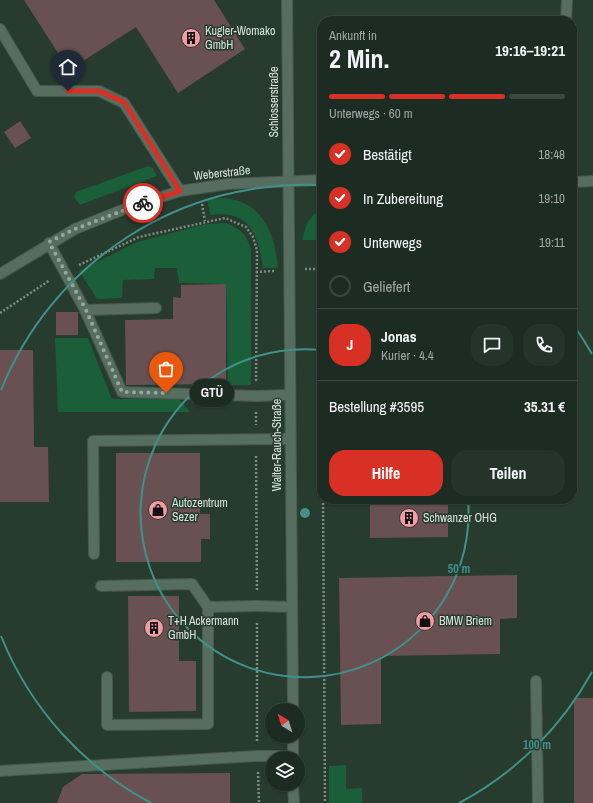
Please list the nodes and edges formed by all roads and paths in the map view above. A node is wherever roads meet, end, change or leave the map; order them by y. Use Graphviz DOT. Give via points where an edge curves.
graph roads {
  1 [pos="287,0"];
  2 [pos="567,0"];
  3 [pos="566,16"];
  4 [pos="0,29"];
  5 [pos="288,180"];
  6 [pos="317,180"];
  7 [pos="593,181"];
  8 [pos="577,182"];
  9 [pos="180,191"];
  10 [pos="49,242"];
  11 [pos="0,274"];
  12 [pos="156,308"];
  13 [pos="86,310"];
  14 [pos="290,395"];
  15 [pos="290,439"];
  16 [pos="323,504"];
  17 [pos="94,554"];
  18 [pos="100,586"];
  19 [pos="208,607"];
  20 [pos="292,607"];
  21 [pos="107,677"];
  22 [pos="536,681"];
  23 [pos="293,703"];
  24 [pos="265,758"];
  25 [pos="0,771"];
  26 [pos="293,791"];
  27 [pos="294,803"];
  28 [pos="324,803"];
  29 [pos="538,803"];
  1 -- 5 [label="street, Schlosserstraße"];
  2 -- 3 [label="street"];
  4 -- 9 [label="street" via="37,92 99,91 124,102"];
  5 -- 6 [label="street, Weberstraße"];
  5 -- 9 [label="street, Weberstraße" via="228,184"];
  5 -- 14 [label="street, Walter-Rauch-Straße"];
  7 -- 8 [label="street"];
  9 -- 10 [label="street, Weberstraße" via="132,206"];
  10 -- 11 [label="street, Weberstraße"];
  10 -- 13 [label="street"];
  12 -- 13 [label="street"];
  13 -- 14 [label="street" via="122,392"];
  14 -- 15 [label="street, Walter-Rauch-Straße"];
  15 -- 17 [label="street" via="93,441"];
  15 -- 20 [label="street, Walter-Rauch-Straße"];
  16 -- 28 [label="path"];
  18 -- 19 [label="street" via="192,584"];
  19 -- 20 [label="street"];
  19 -- 21 [label="street" via="208,724 107,725"];
  20 -- 23 [label="street, Walter-Rauch-Straße"];
  22 -- 29 [label="street"];
  24 -- 25 [label="street"];
  26 -- 27 [label="street"];
}
